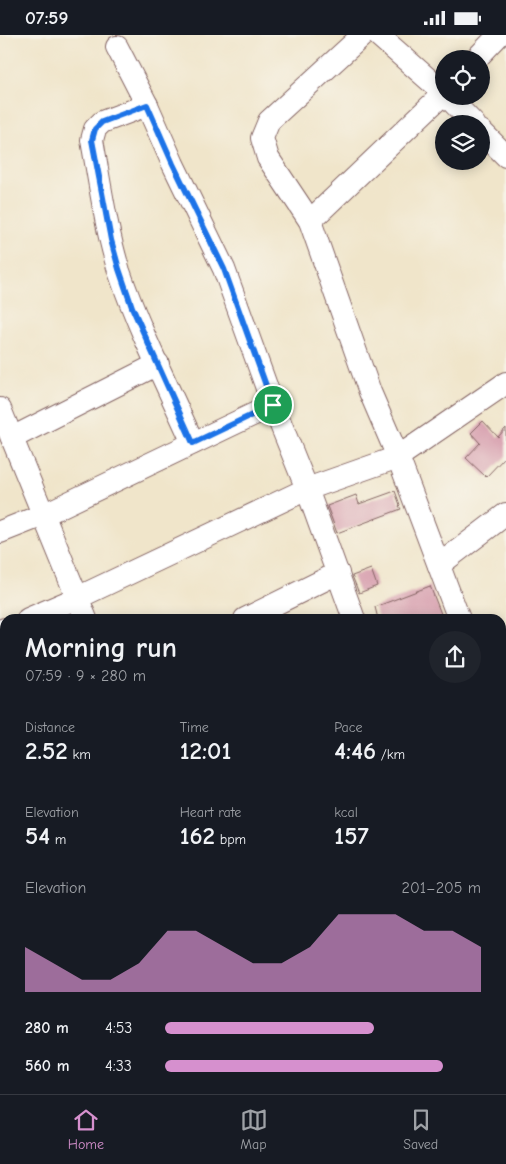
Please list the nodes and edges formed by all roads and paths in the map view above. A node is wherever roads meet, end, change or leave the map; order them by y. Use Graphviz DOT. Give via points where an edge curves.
graph roads {
  1 [pos="363,35"];
  2 [pos="378,35"];
  3 [pos="499,35"];
  4 [pos="118,47"];
  5 [pos="485,50"];
  6 [pos="435,85"];
  7 [pos="435,102"];
  8 [pos="147,105"];
  9 [pos="456,105"];
  10 [pos="465,115"];
  11 [pos="490,140"];
  12 [pos="506,156"];
  13 [pos="310,221"];
  14 [pos="158,364"];
  15 [pos="506,383"];
  16 [pos="273,405"];
  17 [pos="0,409"];
  18 [pos="12,438"];
  19 [pos="193,443"];
  20 [pos="398,457"];
  21 [pos="307,489"];
  22 [pos="43,515"];
  23 [pos="506,515"];
  24 [pos="0,532"];
  25 [pos="439,565"];
  26 [pos="338,573"];
  27 [pos="77,598"];
  28 [pos="40,614"];
  29 [pos="84,614"];
  30 [pos="254,614"];
  31 [pos="352,614"];
  32 [pos="457,614"];
  1 -- 13 [label="street" via="269,121 262,138 268,159"];
  2 -- 6 [label="street"];
  3 -- 5 [label="street"];
  4 -- 8 [label="street"];
  7 -- 13 [label="street"];
  8 -- 14 [label="street" via="102,122 95,129 92,140 119,269"];
  8 -- 16 [label="street" via="224,269"];
  9 -- 10 [label="street"];
  11 -- 12 [label="street"];
  13 -- 20 [label="street" via="370,392"];
  14 -- 18 [label="street"];
  14 -- 19 [label="street"];
  15 -- 20 [label="street"];
  16 -- 19 [label="street"];
  16 -- 21 [label="street"];
  17 -- 18 [label="street"];
  18 -- 22 [label="street"];
  19 -- 22 [label="street"];
  20 -- 21 [label="street"];
  20 -- 25 [label="street"];
  21 -- 26 [label="street"];
  21 -- 27 [label="street"];
  22 -- 24 [label="street"];
  22 -- 27 [label="street"];
  23 -- 25 [label="street"];
  25 -- 32 [label="street"];
  26 -- 30 [label="street"];
  26 -- 31 [label="street"];
  27 -- 28 [label="street"];
  27 -- 29 [label="street"];
}
